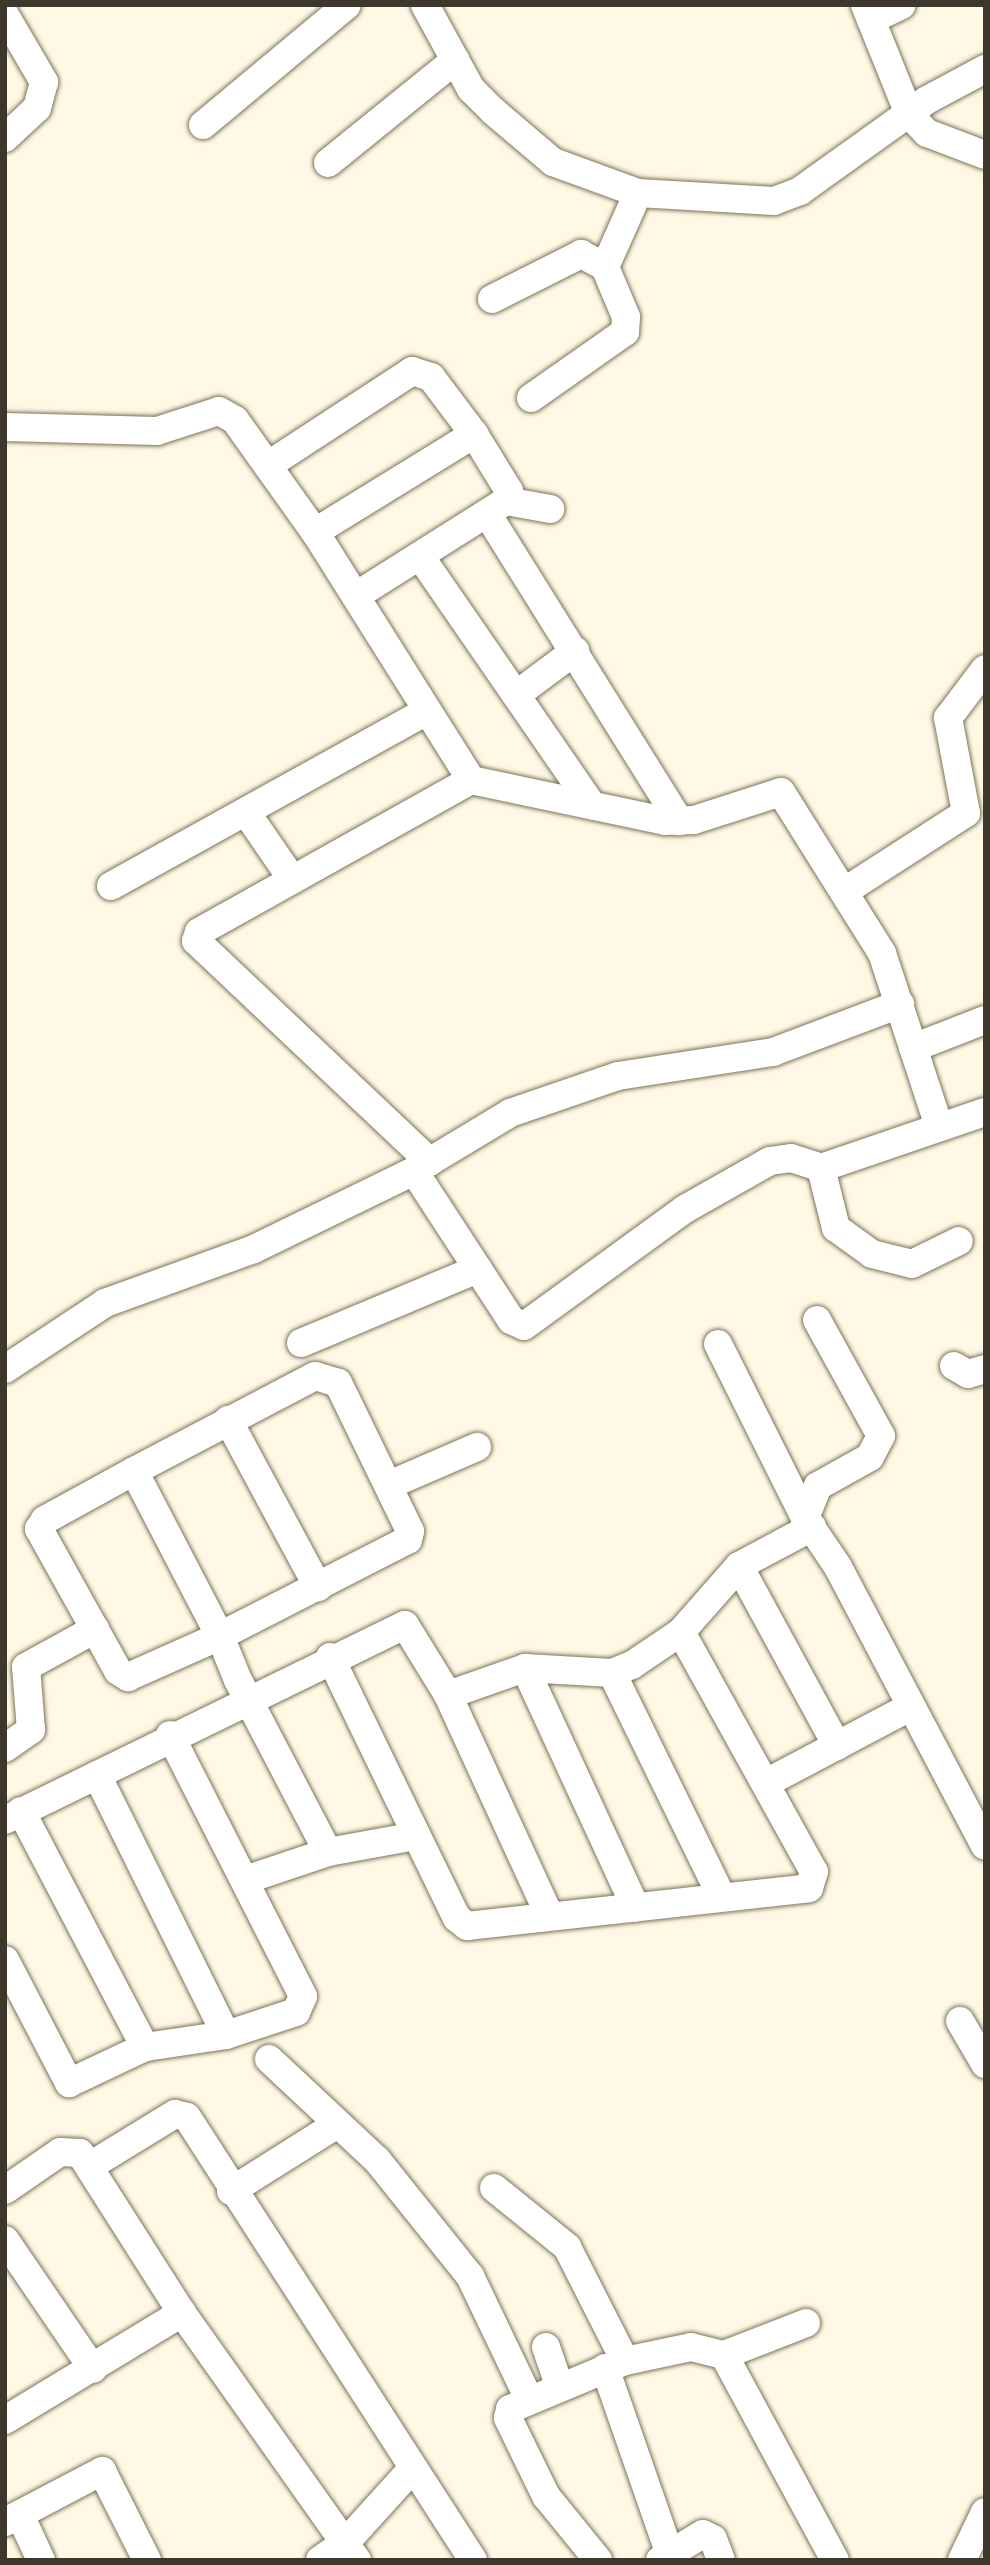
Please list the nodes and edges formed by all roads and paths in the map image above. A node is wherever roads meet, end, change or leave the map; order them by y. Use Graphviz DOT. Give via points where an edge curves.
graph roads {
  1 [pos="347,5"];
  2 [pos="425,5"];
  3 [pos="902,5"];
  4 [pos="868,13"];
  5 [pos="5,15"];
  6 [pos="455,60"];
  7 [pos="985,69"];
  8 [pos="909,114"];
  9 [pos="203,125"];
  10 [pos="5,138"];
  11 [pos="985,155"];
  12 [pos="328,163"];
  13 [pos="638,193"];
  14 [pos="605,267"];
  15 [pos="492,299"];
  16 [pos="531,398"];
  17 [pos="5,427"];
  18 [pos="474,434"];
  19 [pos="270,464"];
  20 [pos="497,508"];
  21 [pos="550,509"];
  22 [pos="315,532"];
  23 [pos="420,555"];
  24 [pos="356,596"];
  25 [pos="575,652"];
  26 [pos="985,669"];
  27 [pos="516,695"];
  28 [pos="425,712"];
  29 [pos="471,780"];
  30 [pos="592,805"];
  31 [pos="248,815"];
  32 [pos="679,821"];
  33 [pos="292,879"];
  34 [pos="111,886"];
  35 [pos="845,891"];
  36 [pos="900,1004"];
  37 [pos="985,1020"];
  38 [pos="913,1048"];
  39 [pos="985,1112"];
  40 [pos="938,1123"];
  41 [pos="422,1166"];
  42 [pos="821,1168"];
  43 [pos="959,1241"];
  44 [pos="478,1269"];
  45 [pos="817,1321"];
  46 [pos="302,1343"];
  47 [pos="718,1344"];
  48 [pos="954,1366"];
  49 [pos="5,1369"];
  50 [pos="985,1369"];
  51 [pos="228,1420"];
  52 [pos="477,1447"];
  53 [pos="134,1471"];
  54 [pos="390,1485"];
  55 [pos="808,1522"];
  56 [pos="739,1566"];
  57 [pos="318,1587"];
  58 [pos="95,1629"];
  59 [pos="681,1632"];
  60 [pos="330,1657"];
  61 [pos="525,1668"];
  62 [pos="234,1669"];
  63 [pos="612,1673"];
  64 [pos="448,1695"];
  65 [pos="909,1707"];
  66 [pos="170,1735"];
  67 [pos="837,1746"];
  68 [pos="5,1748"];
  69 [pos="97,1775"];
  70 [pos="766,1783"];
  71 [pos="13,1816"];
  72 [pos="416,1836"];
  73 [pos="985,1846"];
  74 [pos="328,1852"];
  75 [pos="245,1880"];
  76 [pos="722,1898"];
  77 [pos="636,1908"];
  78 [pos="549,1915"];
  79 [pos="5,1960"];
  80 [pos="960,2021"];
  81 [pos="226,2035"];
  82 [pos="145,2048"];
  83 [pos="269,2059"];
  84 [pos="985,2063"];
  85 [pos="336,2125"];
  86 [pos="90,2165"];
  87 [pos="494,2188"];
  88 [pos="5,2190"];
  89 [pos="231,2191"];
  90 [pos="5,2240"];
  91 [pos="181,2312"];
  92 [pos="806,2323"];
  93 [pos="546,2347"];
  94 [pos="724,2355"];
  95 [pos="615,2365"];
  96 [pos="93,2369"];
  97 [pos="559,2385"];
  98 [pos="529,2399"];
  99 [pos="7,2415"];
  100 [pos="412,2469"];
  101 [pos="985,2512"];
  102 [pos="13,2518"];
  103 [pos="351,2551"];
  104 [pos="668,2551"];
  105 [pos="41,2560"];
  106 [pos="147,2560"];
  107 [pos="320,2560"];
  108 [pos="473,2560"];
  109 [pos="598,2560"];
  110 [pos="635,2560"];
  111 [pos="721,2560"];
  112 [pos="835,2560"];
  113 [pos="962,2560"];
  1 -- 9 [label="street"];
  2 -- 6 [label="street"];
  3 -- 4 [label="street"];
  4 -- 8 [label="street"];
  5 -- 10 [label="street" via="44,82 37,108"];
  6 -- 12 [label="street"];
  6 -- 13 [label="street" via="485,104 553,162"];
  7 -- 8 [label="street"];
  8 -- 11 [label="street" via="927,133"];
  8 -- 13 [label="street" via="800,191 774,201"];
  13 -- 14 [label="street"];
  14 -- 15 [label="street" via="581,254"];
  14 -- 16 [label="street" via="626,317 625,332"];
  17 -- 19 [label="street" via="157,431 219,411 235,420"];
  18 -- 19 [label="street" via="431,377 412,371"];
  18 -- 20 [label="street" via="509,491"];
  18 -- 22 [label="street"];
  19 -- 22 [label="street"];
  20 -- 21 [label="street"];
  20 -- 23 [label="street"];
  20 -- 25 [label="street"];
  22 -- 24 [label="street"];
  23 -- 24 [label="street"];
  23 -- 27 [label="street"];
  24 -- 28 [label="street"];
  25 -- 27 [label="street"];
  25 -- 32 [label="street"];
  26 -- 35 [label="street" via="948,718 966,813"];
  27 -- 30 [label="street"];
  28 -- 29 [label="street"];
  28 -- 31 [label="street"];
  29 -- 30 [label="street"];
  29 -- 33 [label="street"];
  30 -- 32 [label="street"];
  31 -- 33 [label="street"];
  31 -- 34 [label="street"];
  32 -- 35 [label="street" via="781,792"];
  33 -- 41 [label="street" via="199,932 198,946"];
  35 -- 36 [label="street" via="882,953"];
  36 -- 38 [label="street"];
  36 -- 41 [label="street" via="773,1052 572,1088 510,1113"];
  37 -- 38 [label="street"];
  38 -- 40 [label="street"];
  39 -- 40 [label="street"];
  40 -- 42 [label="street"];
  41 -- 44 [label="street"];
  41 -- 49 [label="street" via="254,1249 105,1303"];
  42 -- 43 [label="street" via="836,1228 872,1254 912,1264"];
  42 -- 44 [label="street" via="791,1158 770,1161 685,1209 524,1326 511,1320"];
  44 -- 46 [label="street"];
  45 -- 55 [label="street" via="881,1436 870,1457 818,1486"];
  47 -- 55 [label="street"];
  48 -- 50 [label="street" via="968,1374"];
  51 -- 53 [label="street"];
  51 -- 54 [label="street" via="326,1375 338,1383"];
  51 -- 57 [label="street"];
  52 -- 54 [label="street"];
  53 -- 58 [label="street" via="45,1520 39,1530"];
  53 -- 62 [label="street"];
  54 -- 57 [label="street" via="408,1540"];
  55 -- 56 [label="street"];
  55 -- 65 [label="street"];
  56 -- 59 [label="street"];
  56 -- 67 [label="street"];
  57 -- 62 [label="street"];
  58 -- 62 [label="street" via="118,1671 128,1677"];
  58 -- 68 [label="street" via="26,1667 31,1730"];
  59 -- 63 [label="street"];
  59 -- 70 [label="street"];
  60 -- 62 [label="street"];
  60 -- 64 [label="street" via="405,1625"];
  60 -- 72 [label="street"];
  61 -- 63 [label="street"];
  61 -- 64 [label="street"];
  61 -- 77 [label="street"];
  62 -- 66 [label="street"];
  62 -- 74 [label="street"];
  63 -- 76 [label="street"];
  64 -- 78 [label="street"];
  65 -- 67 [label="street"];
  65 -- 73 [label="street"];
  66 -- 69 [label="street"];
  66 -- 75 [label="street"];
  67 -- 70 [label="street"];
  69 -- 71 [label="street"];
  69 -- 81 [label="street"];
  70 -- 76 [label="street" via="814,1882"];
  71 -- 82 [label="street"];
  72 -- 74 [label="street"];
  72 -- 78 [label="street" via="462,1923"];
  74 -- 75 [label="street"];
  75 -- 81 [label="street" via="303,2001 296,2012"];
  76 -- 77 [label="street"];
  77 -- 78 [label="street"];
  79 -- 82 [label="street" via="69,2083"];
  80 -- 84 [label="street"];
  81 -- 82 [label="street"];
  83 -- 85 [label="street"];
  85 -- 89 [label="street"];
  85 -- 98 [label="street" via="377,2160 470,2276"];
  86 -- 88 [label="street" via="66,2150"];
  86 -- 89 [label="street" via="181,2113"];
  86 -- 91 [label="street"];
  87 -- 95 [label="street" via="568,2247"];
  89 -- 100 [label="street"];
  90 -- 96 [label="street"];
  91 -- 96 [label="street"];
  91 -- 103 [label="street"];
  92 -- 94 [label="street"];
  93 -- 97 [label="street"];
  94 -- 95 [label="street" via="691,2347"];
  94 -- 112 [label="street"];
  95 -- 97 [label="street"];
  95 -- 104 [label="street"];
  96 -- 99 [label="street"];
  97 -- 98 [label="street"];
  98 -- 109 [label="street" via="510,2409 508,2418 547,2496"];
  100 -- 103 [label="street"];
  100 -- 108 [label="street"];
  101 -- 113 [label="street"];
  102 -- 105 [label="street"];
  102 -- 106 [label="street" via="102,2471"];
  103 -- 107 [label="street"];
  104 -- 110 [label="street"];
  104 -- 111 [label="street" via="707,2534"];
}
